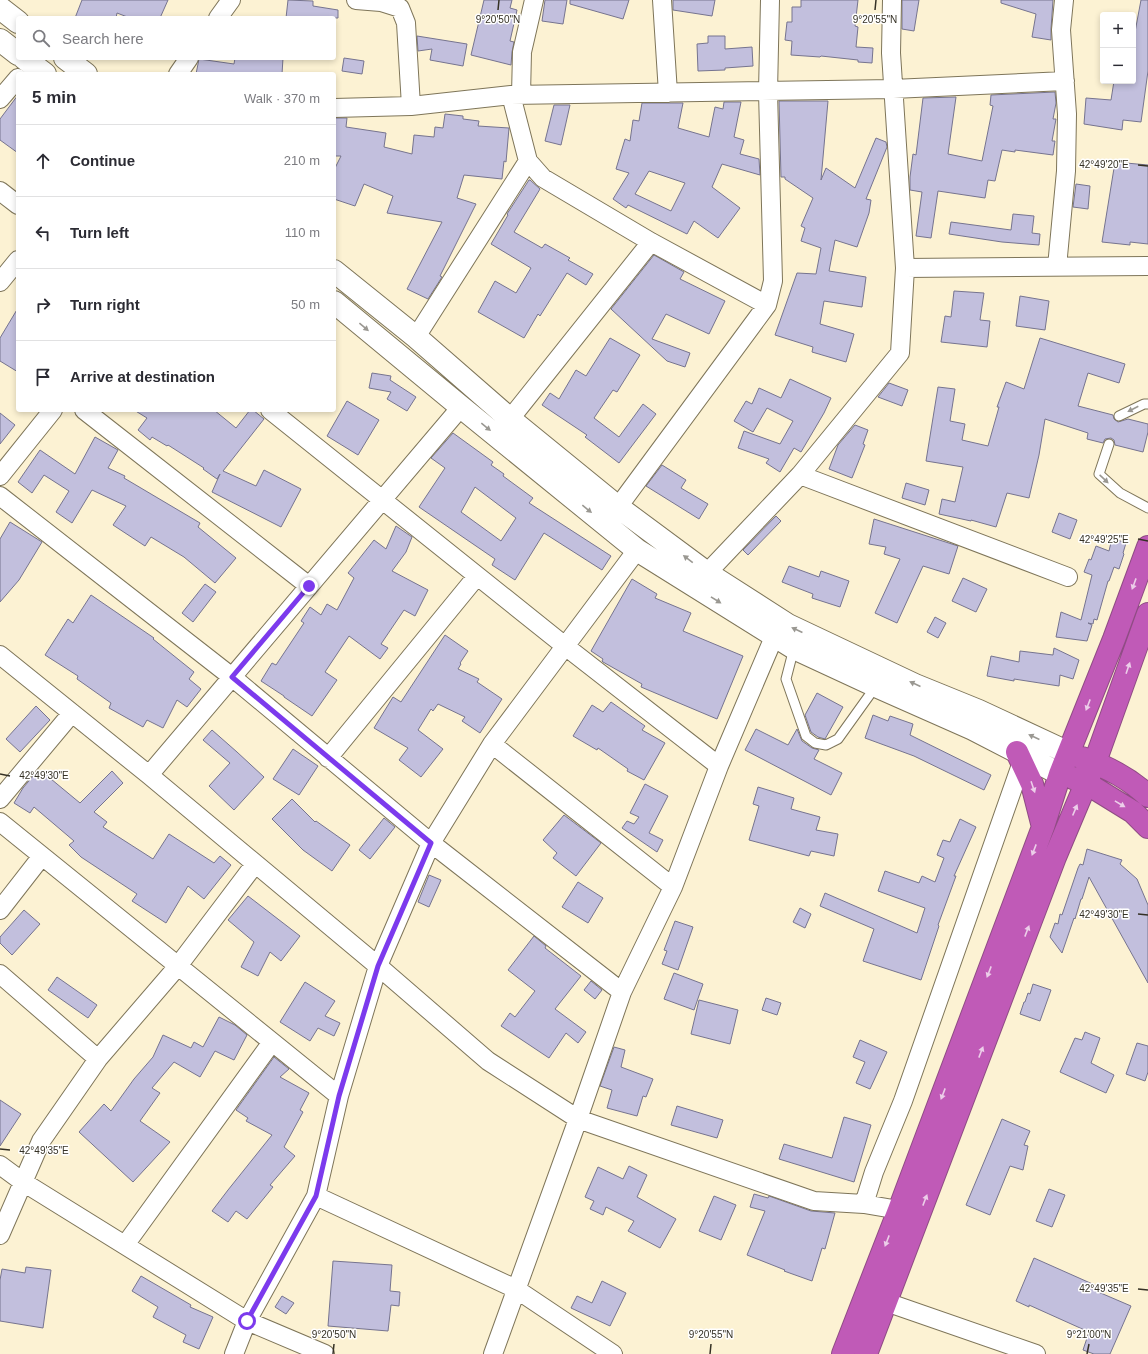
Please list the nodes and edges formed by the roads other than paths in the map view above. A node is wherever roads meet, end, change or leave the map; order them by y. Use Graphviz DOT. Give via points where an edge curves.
graph roads {
  1 [pos="231,0"];
  2 [pos="356,0"];
  3 [pos="534,0"];
  4 [pos="662,0"];
  5 [pos="770,0"];
  6 [pos="892,0"];
  7 [pos="1064,0"];
  8 [pos="401,4"];
  9 [pos="0,8"];
  10 [pos="219,16"];
  11 [pos="16,20"];
  12 [pos="0,40"];
  13 [pos="16,57"];
  14 [pos="68,60"];
  15 [pos="188,60"];
  16 [pos="83,72"];
  17 [pos="179,72"];
  18 [pos="16,79"];
  19 [pos="1065,81"];
  20 [pos="893,89"];
  21 [pos="768,92"];
  22 [pos="668,93"];
  23 [pos="516,95"];
  24 [pos="0,99"];
  25 [pos="411,106"];
  26 [pos="336,108"];
  27 [pos="528,161"];
  28 [pos="0,191"];
  29 [pos="16,203"];
  30 [pos="651,242"];
  31 [pos="16,262"];
  32 [pos="1148,266"];
  33 [pos="1057,267"];
  34 [pos="905,268"];
  35 [pos="336,273"];
  36 [pos="0,282"];
  37 [pos="336,304"];
  38 [pos="767,305"];
  39 [pos="416,337"];
  40 [pos="1148,404"];
  41 [pos="461,407"];
  42 [pos="51,412"];
  43 [pos="87,412"];
  44 [pos="272,412"];
  45 [pos="1119,416"];
  46 [pos="510,419"];
  47 [pos="1109,444"];
  48 [pos="800,475"];
  49 [pos="0,476"];
  50 [pos="0,496"];
  51 [pos="382,500"];
  52 [pos="618,507"];
  53 [pos="1148,508"];
  54 [pos="1148,547"];
  55 [pos="638,550"];
  56 [pos="707,573"];
  57 [pos="477,576"];
  58 [pos="1068,577"];
  59 [pos="309,586"];
  60 [pos="1148,614"];
  61 [pos="774,637"];
  62 [pos="565,646"];
  63 [pos="794,648"];
  64 [pos="0,655"];
  65 [pos="232,677"];
  66 [pos="876,686"];
  67 [pos="72,713"];
  68 [pos="492,744"];
  69 [pos="1069,753"];
  70 [pos="1019,757"];
  71 [pos="328,758"];
  72 [pos="1095,762"];
  73 [pos="719,766"];
  74 [pos="1060,774"];
  75 [pos="149,775"];
  76 [pos="1086,783"];
  77 [pos="1148,796"];
  78 [pos="0,799"];
  79 [pos="0,822"];
  80 [pos="1148,826"];
  81 [pos="1043,827"];
  82 [pos="431,843"];
  83 [pos="42,856"];
  84 [pos="255,864"];
  85 [pos="673,888"];
  86 [pos="0,910"];
  87 [pos="178,966"];
  88 [pos="378,966"];
  89 [pos="0,974"];
  90 [pos="622,992"];
  91 [pos="272,1042"];
  92 [pos="98,1059"];
  93 [pos="339,1096"];
  94 [pos="578,1119"];
  95 [pos="0,1165"];
  96 [pos="24,1182"];
  97 [pos="316,1196"];
  98 [pos="864,1204"];
  99 [pos="899,1210"];
  100 [pos="0,1236"];
  101 [pos="125,1245"];
  102 [pos="516,1289"];
  103 [pos="886,1302"];
  104 [pos="247,1321"];
  105 [pos="234,1354"];
  106 [pos="325,1354"];
  107 [pos="493,1354"];
  108 [pos="614,1354"];
  109 [pos="843,1354"];
  110 [pos="866,1354"];
  111 [pos="1036,1354"];
  1 -- 10 [label="street"];
  2 -- 8 [label="street"];
  3 -- 23 [label="street" via="522,52"];
  4 -- 22 [label="street"];
  5 -- 21 [label="street"];
  6 -- 20 [label="street"];
  7 -- 19 [label="street" via="1061,30"];
  8 -- 25 [label="street" via="406,23"];
  9 -- 11 [label="main road"];
  12 -- 13 [label="main road"];
  14 -- 16 [label="main road"];
  15 -- 17 [label="street"];
  18 -- 24 [label="street"];
  19 -- 20 [label="street"];
  19 -- 33 [label="street" via="1066,171"];
  20 -- 21 [label="street"];
  20 -- 34 [label="street"];
  21 -- 22 [label="street"];
  21 -- 38 [label="street" via="773,281"];
  22 -- 23 [label="street"];
  23 -- 25 [label="street"];
  23 -- 27 [label="street"];
  25 -- 26 [label="street"];
  27 -- 30 [label="street" via="543,178"];
  27 -- 39 [label="street"];
  28 -- 29 [label="street"];
  30 -- 38 [label="street"];
  30 -- 46 [label="street"];
  31 -- 36 [label="street"];
  32 -- 33 [label="street"];
  33 -- 34 [label="street"];
  34 -- 48 [label="street" via="900,353"];
  35 -- 39 [label="main road"];
  37 -- 41 [label="main road, one-way"];
  38 -- 52 [label="street"];
  39 -- 46 [label="main road"];
  40 -- 45 [label="lane, one-way"];
  41 -- 51 [label="street"];
  41 -- 55 [label="main road, one-way"];
  42 -- 49 [label="street"];
  43 -- 59 [label="street"];
  44 -- 51 [label="street"];
  46 -- 52 [label="main road"];
  47 -- 53 [label="lane, one-way" via="1099,474 1120,493"];
  48 -- 56 [label="street"];
  48 -- 58 [label="street"];
  50 -- 65 [label="street"];
  51 -- 57 [label="street"];
  51 -- 59 [label="street"];
  56 -- 52 [label="main road, one-way"];
  54 -- 69 [label="highway, one-way"];
  55 -- 61 [label="main road, one-way"];
  55 -- 62 [label="street"];
  69 -- 56 [label="main road, one-way" via="788,625"];
  57 -- 62 [label="street"];
  57 -- 71 [label="street"];
  59 -- 65 [label="street"];
  72 -- 60 [label="highway, one-way"];
  61 -- 63 [label="main road"];
  61 -- 73 [label="street"];
  62 -- 68 [label="street"];
  62 -- 73 [label="street"];
  63 -- 66 [label="main road"];
  63 -- 66 [label="lane" via="786,679 806,736 815,743 826,745 838,739"];
  64 -- 67 [label="street"];
  65 -- 71 [label="street"];
  65 -- 75 [label="street"];
  66 -- 70 [label="main road" via="973,729"];
  67 -- 75 [label="street"];
  67 -- 78 [label="street"];
  68 -- 82 [label="street"];
  68 -- 85 [label="street"];
  69 -- 72 [label="highway"];
  69 -- 74 [label="highway"];
  70 -- 74 [label="main road"];
  70 -- 81 [label="highway, one-way" via="1032,784"];
  70 -- 98 [label="street" via="906,1094 874,1172"];
  71 -- 82 [label="street"];
  72 -- 76 [label="highway"];
  72 -- 77 [label="highway" via="1138,787"];
  73 -- 85 [label="street"];
  74 -- 76 [label="highway"];
  74 -- 81 [label="highway"];
  75 -- 84 [label="street"];
  76 -- 80 [label="highway, one-way" via="1133,812"];
  103 -- 76 [label="highway, one-way" via="1052,864"];
  79 -- 83 [label="street"];
  81 -- 99 [label="highway, one-way"];
  82 -- 88 [label="street"];
  82 -- 90 [label="street"];
  83 -- 86 [label="street"];
  83 -- 87 [label="street"];
  84 -- 87 [label="street"];
  84 -- 88 [label="street"];
  85 -- 90 [label="street"];
  87 -- 91 [label="street"];
  87 -- 92 [label="street"];
  88 -- 93 [label="street"];
  88 -- 94 [label="street" via="488,1061"];
  89 -- 92 [label="street"];
  90 -- 94 [label="street"];
  91 -- 93 [label="street"];
  91 -- 101 [label="street"];
  92 -- 96 [label="street" via="41,1141"];
  93 -- 97 [label="street"];
  94 -- 98 [label="street" via="814,1201"];
  94 -- 102 [label="street"];
  95 -- 96 [label="street"];
  96 -- 100 [label="street"];
  96 -- 101 [label="street"];
  97 -- 102 [label="street"];
  97 -- 104 [label="street"];
  98 -- 99 [label="street"];
  99 -- 109 [label="highway, one-way"];
  101 -- 104 [label="street"];
  102 -- 107 [label="street"];
  102 -- 108 [label="street"];
  103 -- 110 [label="highway"];
  103 -- 111 [label="street"];
  104 -- 105 [label="street"];
  104 -- 106 [label="street"];
}
